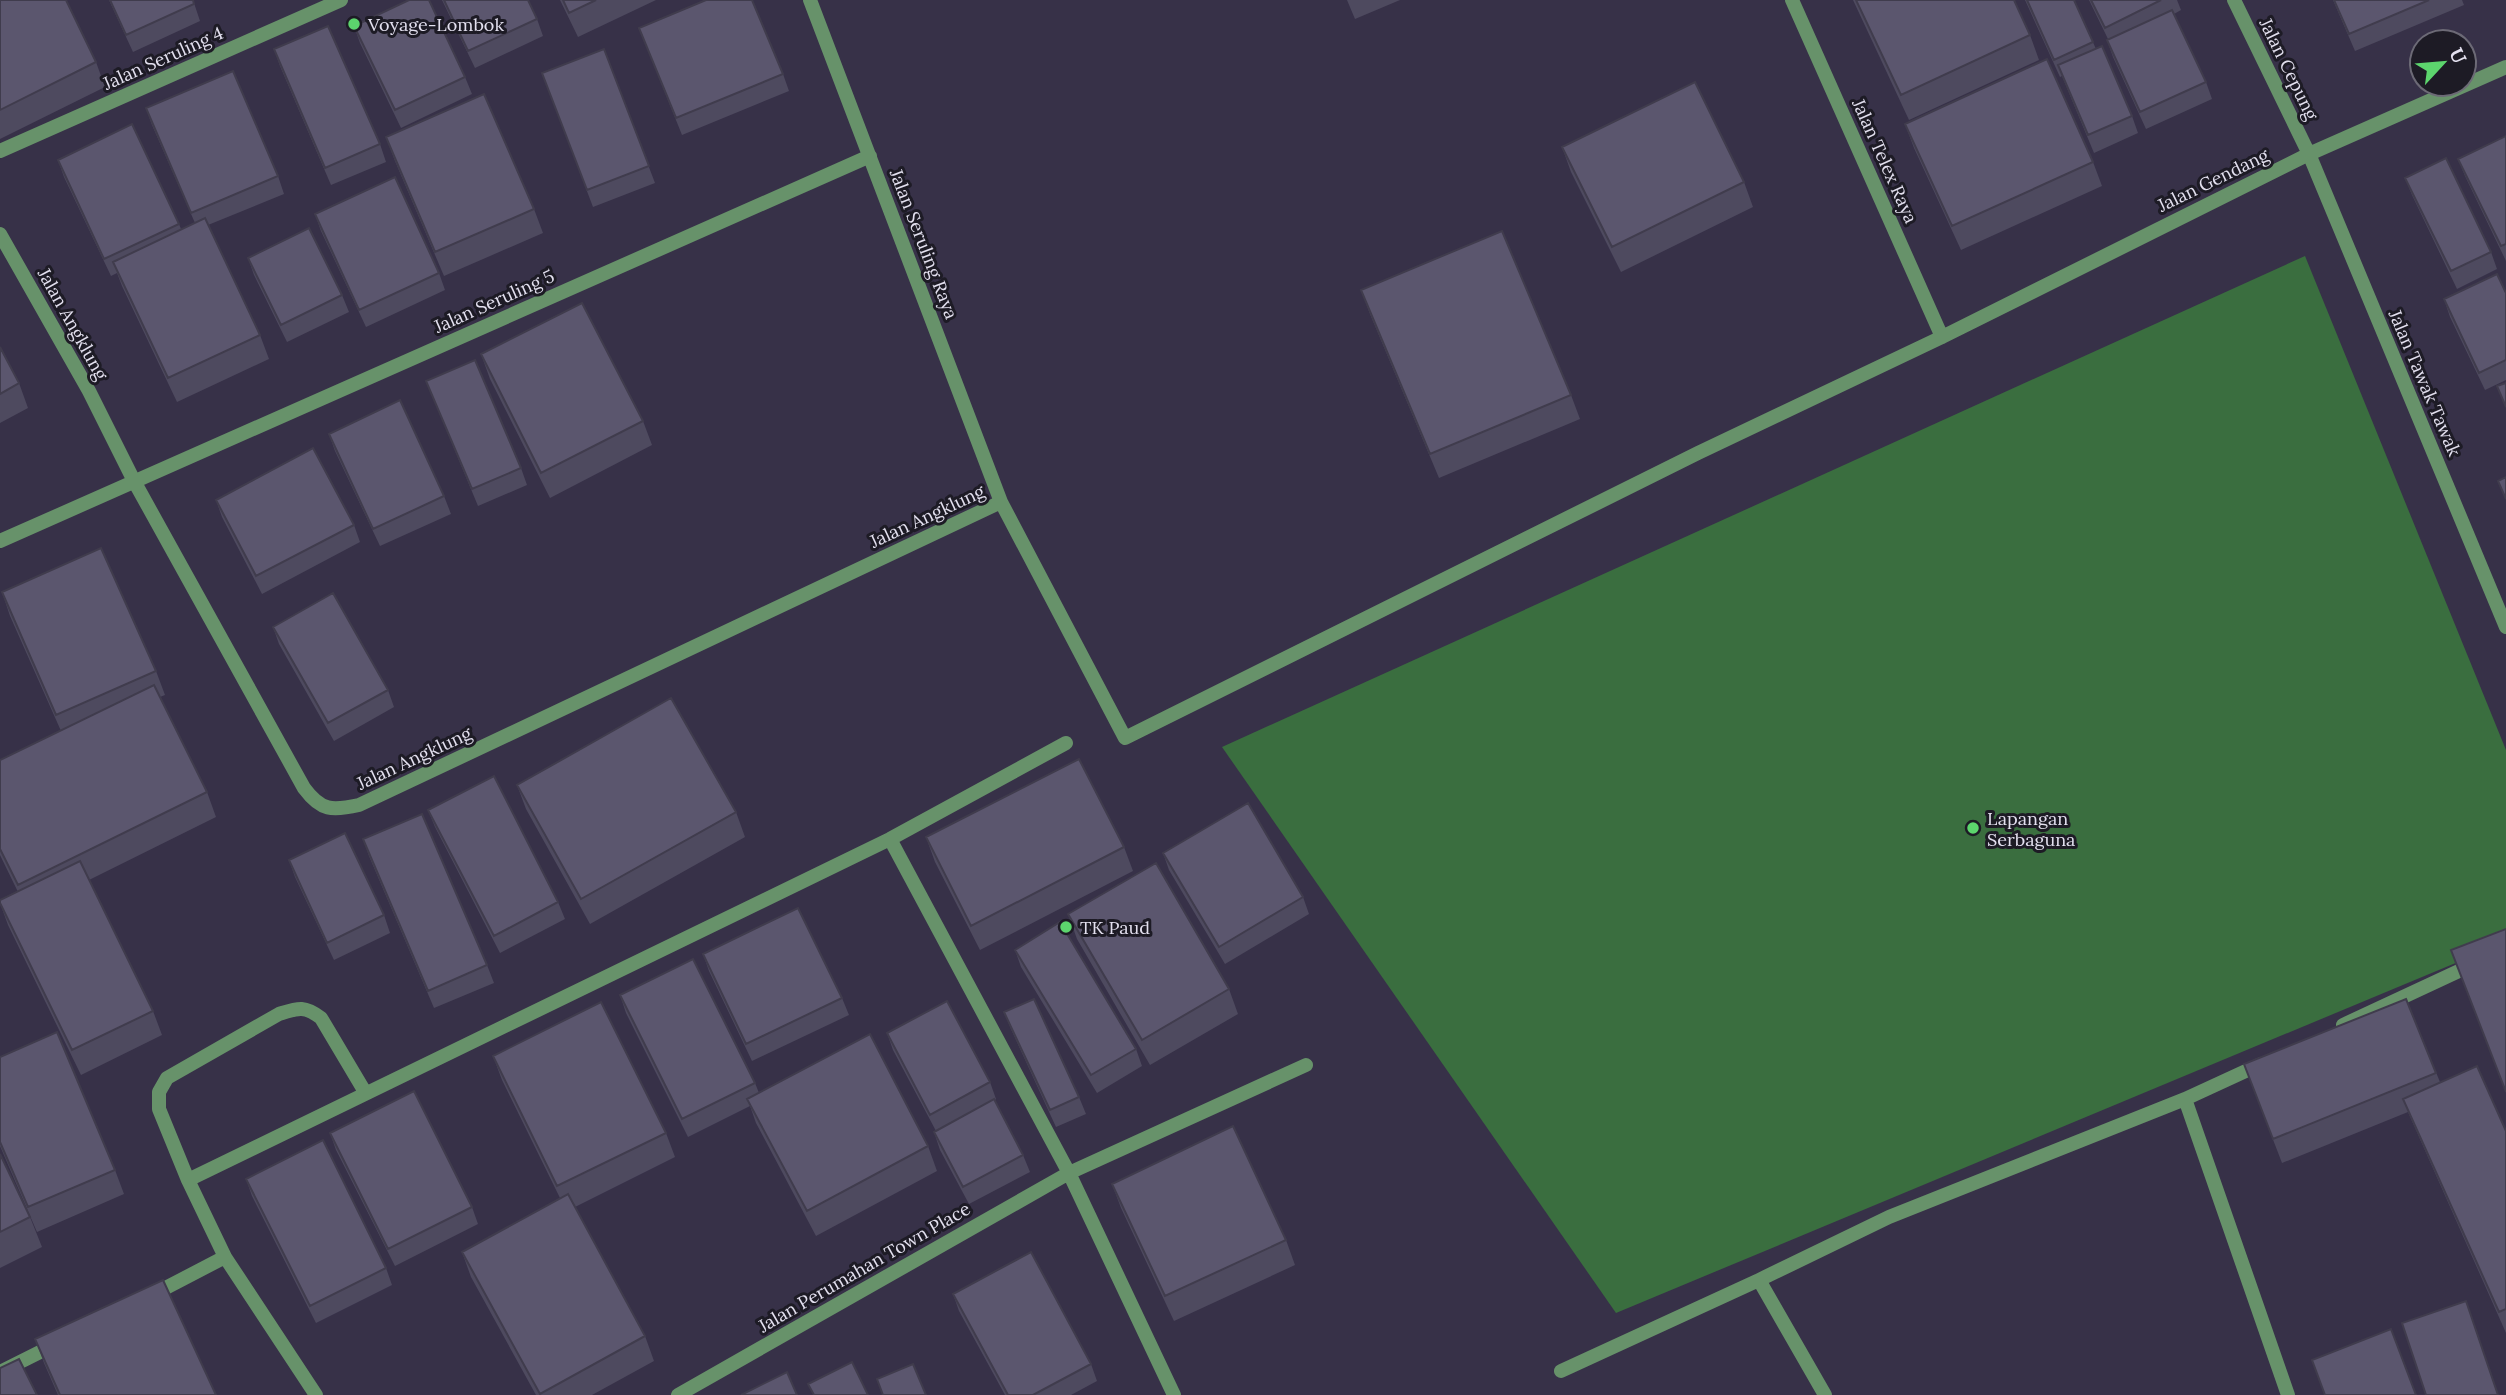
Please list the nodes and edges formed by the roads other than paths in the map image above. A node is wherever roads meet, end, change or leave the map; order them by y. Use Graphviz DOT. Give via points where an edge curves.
graph roads {
  1 [pos="341,0"];
  2 [pos="810,0"];
  3 [pos="1792,0"];
  4 [pos="2234,0"];
  5 [pos="2506,67"];
  6 [pos="0,151"];
  7 [pos="2309,154"];
  8 [pos="870,156"];
  9 [pos="0,234"];
  10 [pos="1942,337"];
  11 [pos="134,481"];
  12 [pos="1001,502"];
  13 [pos="0,541"];
  14 [pos="2506,627"];
  15 [pos="1066,743"];
  16 [pos="890,839"];
  17 [pos="2506,949"];
  18 [pos="2333,1030"];
  19 [pos="2271,1059"];
  20 [pos="1306,1065"];
  21 [pos="365,1092"];
  22 [pos="2185,1099"];
  23 [pos="1069,1173"];
  24 [pos="188,1180"];
  25 [pos="225,1257"];
  26 [pos="1759,1280"];
  27 [pos="142,1299"];
  28 [pos="71,1336"];
  29 [pos="1561,1371"];
  30 [pos="0,1372"];
  31 [pos="316,1395"];
  32 [pos="678,1395"];
  33 [pos="1174,1395"];
  34 [pos="1825,1395"];
  35 [pos="2288,1395"];
  1 -- 6 [label="street, Jalan Seruling 4"];
  2 -- 8 [label="street, Jalan Seruling Raya"];
  3 -- 10 [label="street, Jalan Telex Raya"];
  4 -- 7 [label="street, Jalan Cepung"];
  5 -- 7 [label="street, Jalan Gendang"];
  7 -- 10 [label="street, Jalan Gendang"];
  7 -- 14 [label="street, Jalan Tawak Tawak"];
  8 -- 11 [label="street, Jalan Seruling 5"];
  8 -- 12 [label="street, Jalan Seruling Raya"];
  9 -- 11 [label="street, Jalan Angklung"];
  10 -- 12 [label="street, Jalan Gendang" via="1125,738"];
  11 -- 12 [label="street, Jalan Angklung" via="304,788 325,808 342,809 359,805"];
  11 -- 13 [label="street, Jalan Seruling 5"];
  15 -- 16 [label="street"];
  16 -- 21 [label="street"];
  16 -- 23 [label="street"];
  17 -- 18 [label="street"];
  19 -- 22 [label="street"];
  20 -- 23 [label="street, Jalan Perumahan Town Place"];
  21 -- 24 [label="street"];
  21 -- 24 [label="street" via="321,1018 310,1009 278,1014 167,1078 159,1091 159,1109"];
  22 -- 26 [label="street" via="1889,1217"];
  22 -- 35 [label="street"];
  23 -- 32 [label="street, Jalan Perumahan Town Place"];
  23 -- 33 [label="street"];
  24 -- 25 [label="street"];
  25 -- 27 [label="street"];
  25 -- 31 [label="street"];
  26 -- 29 [label="street"];
  26 -- 34 [label="street"];
  28 -- 30 [label="street"];
}
